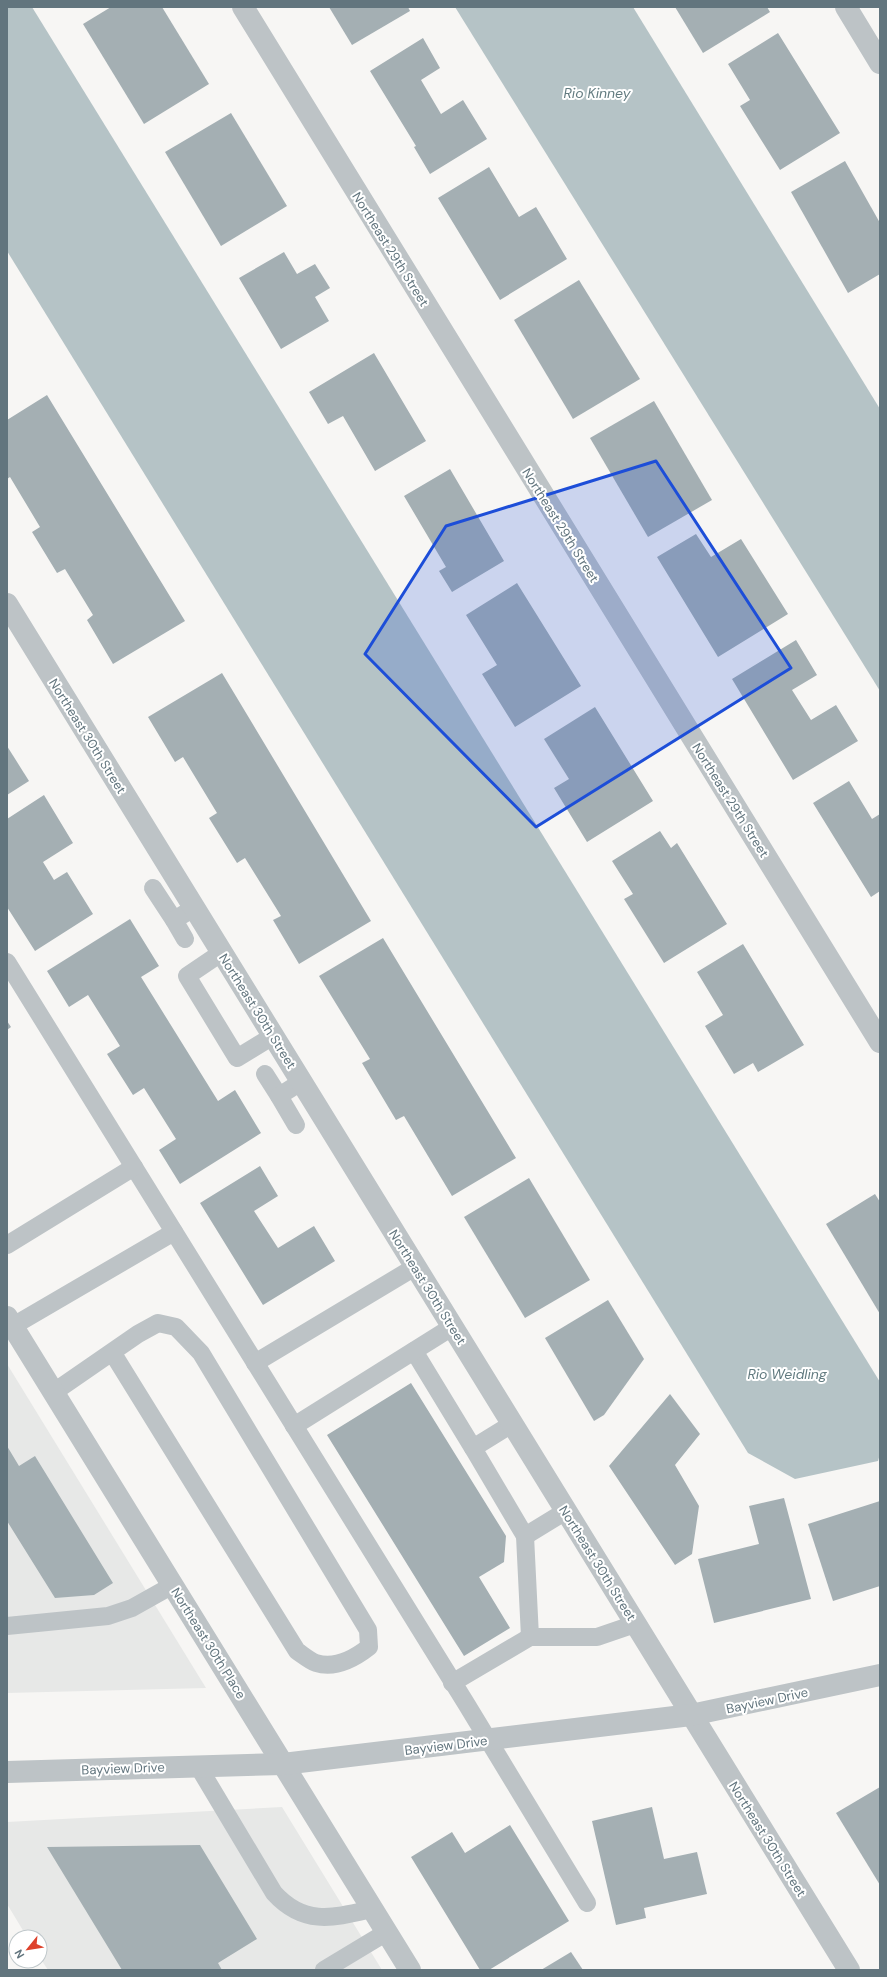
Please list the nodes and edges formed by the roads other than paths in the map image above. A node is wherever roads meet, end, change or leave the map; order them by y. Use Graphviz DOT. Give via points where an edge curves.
graph roads {
  1 [pos="243,7"];
  2 [pos="846,7"];
  3 [pos="880,63"];
  4 [pos="7,604"];
  5 [pos="153,888"];
  6 [pos="194,908"];
  7 [pos="174,920"];
  8 [pos="185,939"];
  9 [pos="221,953"];
  10 [pos="7,962"];
  11 [pos="273,1036"];
  12 [pos="880,1042"];
  13 [pos="265,1074"];
  14 [pos="301,1082"];
  15 [pos="278,1096"];
  16 [pos="296,1125"];
  17 [pos="134,1167"];
  18 [pos="174,1232"];
  19 [pos="7,1245"];
  20 [pos="415,1267"];
  21 [pos="10,1322"];
  22 [pos="452,1327"];
  23 [pos="414,1351"];
  24 [pos="112,1352"];
  25 [pos="255,1364"];
  26 [pos="54,1392"];
  27 [pos="512,1424"];
  28 [pos="294,1426"];
  29 [pos="472,1448"];
  30 [pos="566,1511"];
  31 [pos="525,1536"];
  32 [pos="173,1585"];
  33 [pos="635,1624"];
  34 [pos="7,1626"];
  35 [pos="530,1637"];
  36 [pos="880,1676"];
  37 [pos="452,1682"];
  38 [pos="691,1715"];
  39 [pos="488,1740"];
  40 [pos="283,1764"];
  41 [pos="198,1766"];
  42 [pos="7,1772"];
  43 [pos="586,1903"];
  44 [pos="372,1909"];
  45 [pos="386,1932"];
  46 [pos="324,1970"];
  47 [pos="410,1970"];
  48 [pos="848,1970"];
  1 -- 12 [label="street, Northeast 29th Street"];
  2 -- 3 [label="street"];
  4 -- 6 [label="street, Northeast 30th Street"];
  5 -- 7 [label="lane"];
  6 -- 7 [label="lane"];
  6 -- 9 [label="street, Northeast 30th Street"];
  7 -- 8 [label="lane"];
  9 -- 11 [label="street, Northeast 30th Street"];
  9 -- 11 [label="lane" via="187,976 237,1058"];
  10 -- 17 [label="lane"];
  11 -- 14 [label="street, Northeast 30th Street"];
  13 -- 15 [label="lane"];
  14 -- 15 [label="lane"];
  14 -- 20 [label="street, Northeast 30th Street"];
  15 -- 16 [label="lane"];
  17 -- 18 [label="lane"];
  17 -- 19 [label="lane"];
  18 -- 21 [label="lane"];
  18 -- 25 [label="lane"];
  20 -- 22 [label="street, Northeast 30th Street"];
  20 -- 25 [label="lane"];
  21 -- 26 [label="street, Northeast 30th Place"];
  22 -- 23 [label="lane"];
  22 -- 27 [label="street, Northeast 30th Street"];
  23 -- 28 [label="lane"];
  23 -- 29 [label="lane"];
  24 -- 24 [label="lane" via="297,1652 316,1663 335,1664 354,1659 369,1648 368,1630 201,1353 176,1327 158,1323"];
  24 -- 26 [label="lane"];
  25 -- 28 [label="lane"];
  26 -- 32 [label="street, Northeast 30th Place"];
  27 -- 29 [label="lane"];
  27 -- 30 [label="street, Northeast 30th Street"];
  28 -- 37 [label="lane"];
  29 -- 31 [label="lane"];
  30 -- 31 [label="lane"];
  30 -- 33 [label="street, Northeast 30th Street"];
  31 -- 35 [label="lane"];
  32 -- 34 [label="lane" via="132,1608 108,1616"];
  32 -- 40 [label="street, Northeast 30th Place"];
  33 -- 35 [label="lane" via="597,1636"];
  33 -- 38 [label="street, Northeast 30th Street"];
  35 -- 37 [label="lane"];
  36 -- 38 [label="street, Bayview Drive"];
  37 -- 39 [label="lane"];
  38 -- 39 [label="street, Bayview Drive"];
  38 -- 48 [label="street, Northeast 30th Street"];
  39 -- 40 [label="street, Bayview Drive"];
  39 -- 43 [label="lane"];
  40 -- 41 [label="street, Bayview Drive"];
  40 -- 44 [label="street, Northeast 30th Place"];
  41 -- 42 [label="street, Bayview Drive"];
  41 -- 44 [label="lane" via="274,1893 285,1905 295,1912 322,1918"];
  44 -- 45 [label="street, Northeast 30th Place"];
  45 -- 46 [label="lane"];
  45 -- 47 [label="street, Northeast 30th Place"];
}
